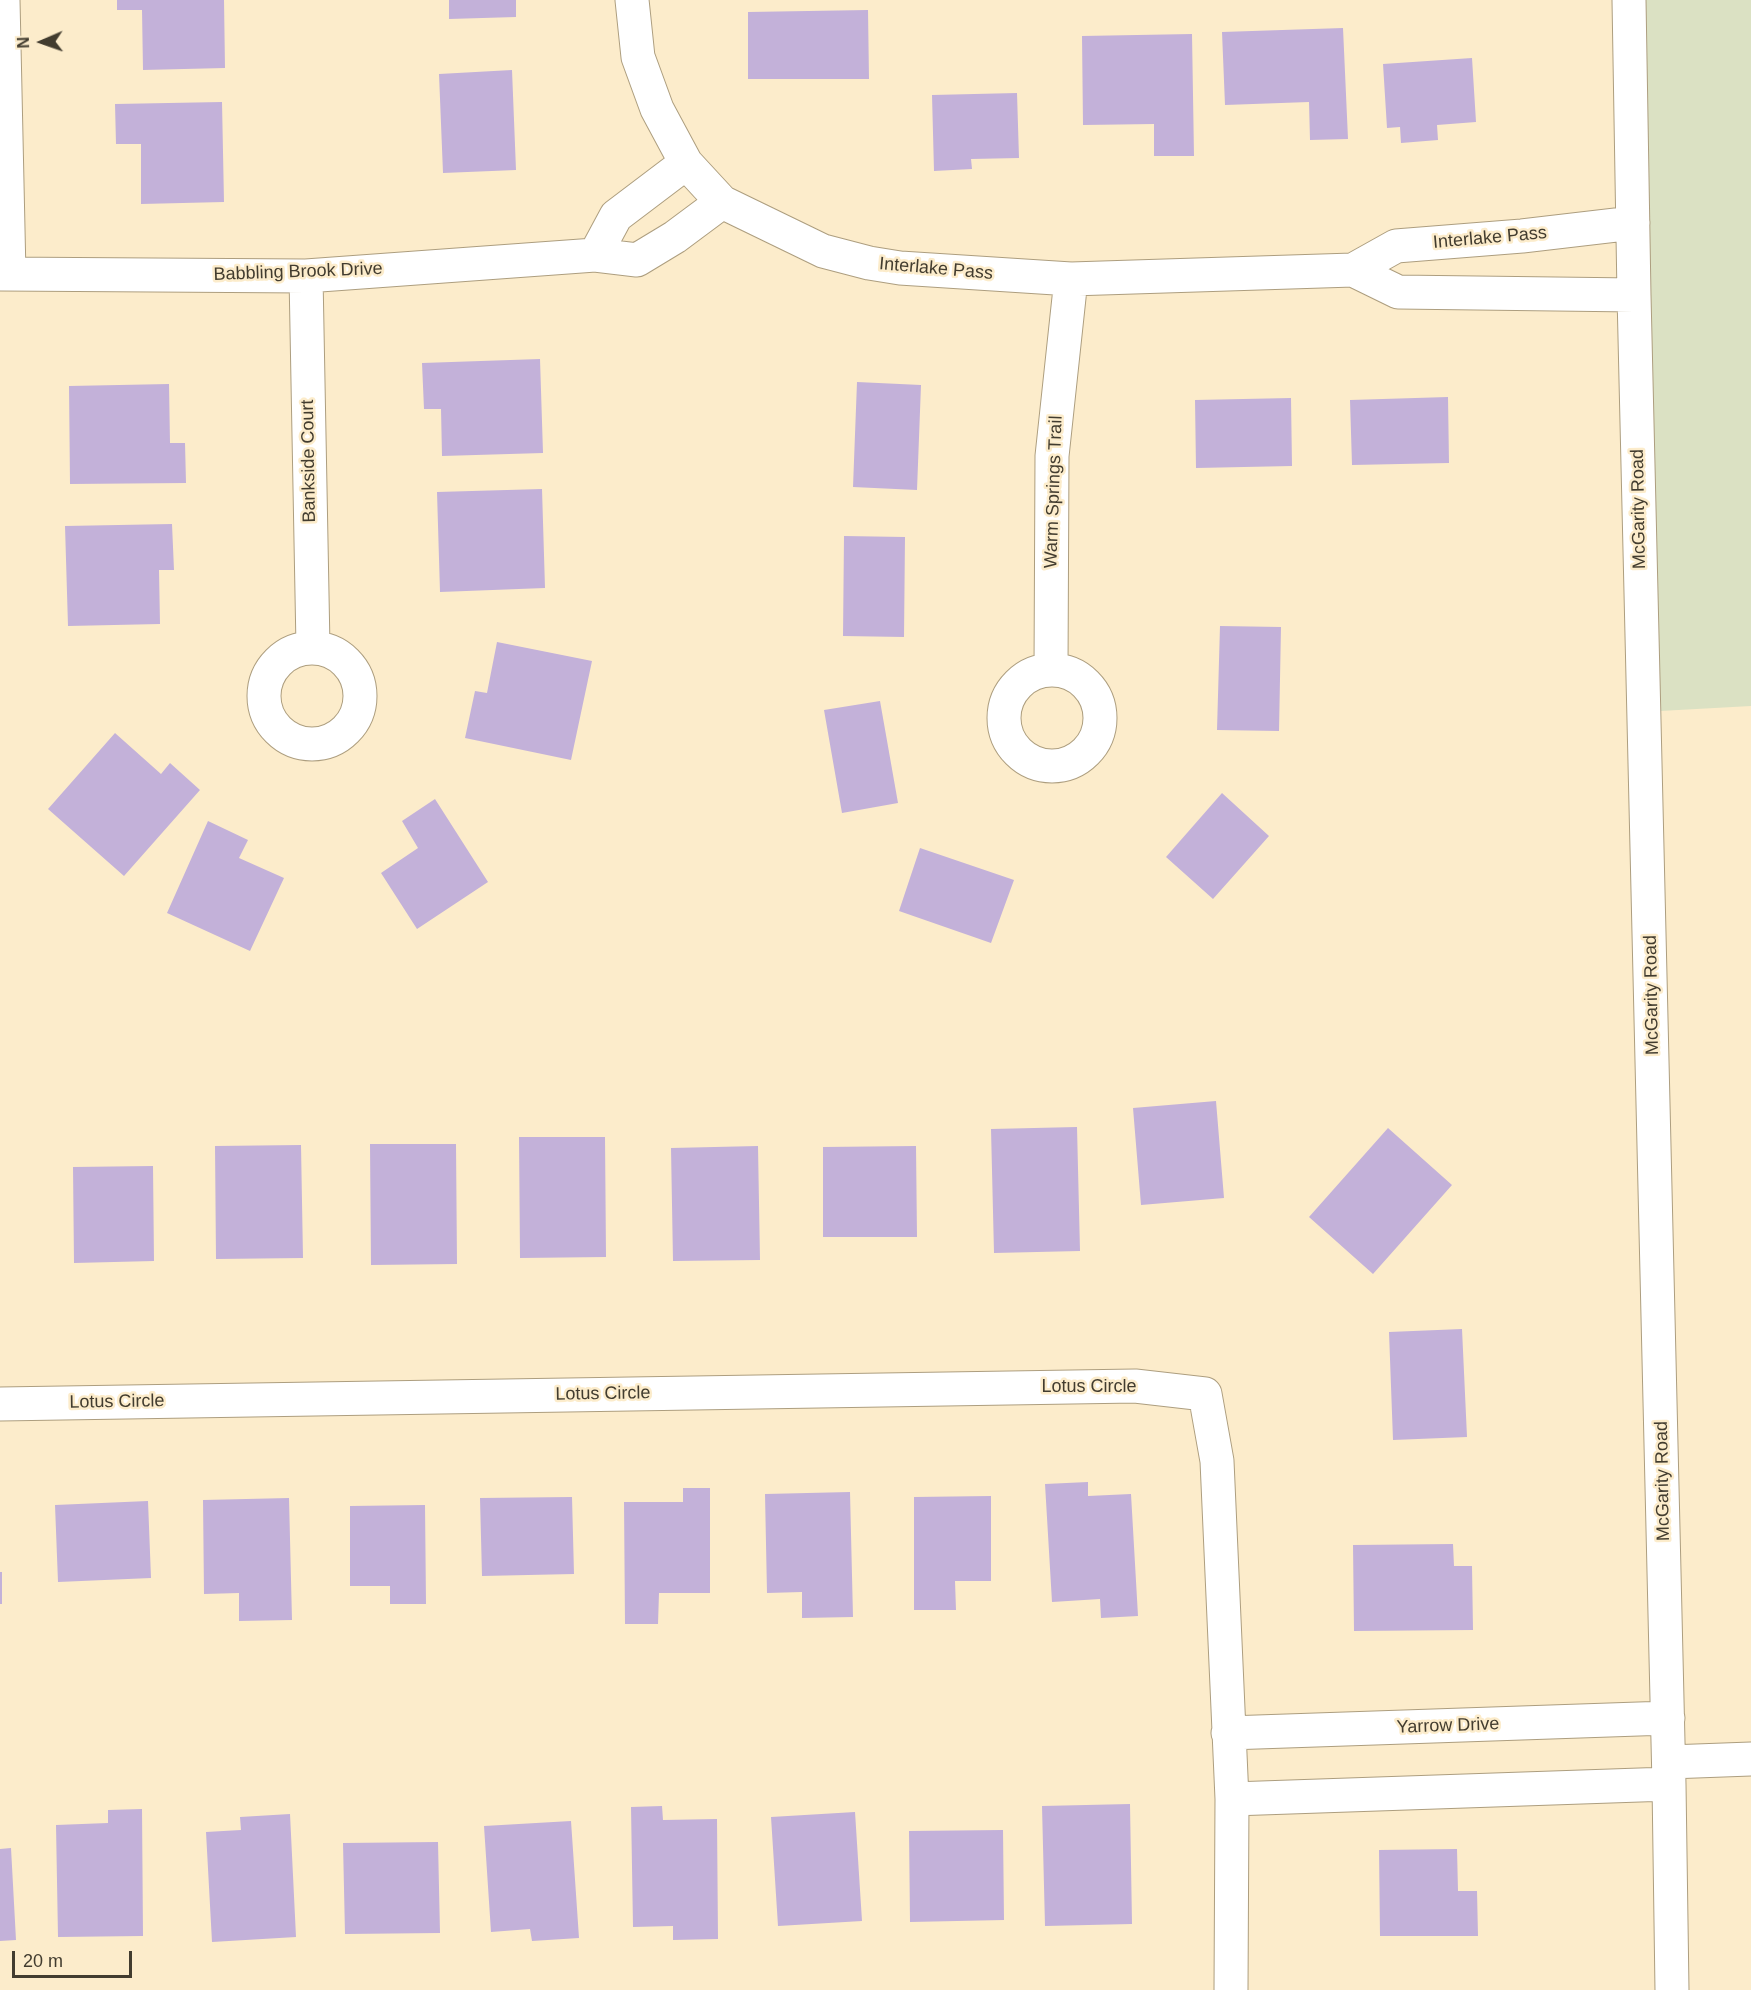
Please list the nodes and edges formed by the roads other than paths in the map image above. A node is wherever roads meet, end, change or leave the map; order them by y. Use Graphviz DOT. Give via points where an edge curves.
graph roads {
  1 [pos="3,0"];
  2 [pos="632,0"];
  3 [pos="1629,0"];
  4 [pos="686,163"];
  5 [pos="722,201"];
  6 [pos="1633,222"];
  7 [pos="595,255"];
  8 [pos="1353,270"];
  9 [pos="5,274"];
  10 [pos="306,276"];
  11 [pos="1071,279"];
  12 [pos="1634,295"];
  13 [pos="313,647"];
  14 [pos="1051,669"];
  15 [pos="0,1404"];
  16 [pos="1668,1718"];
  17 [pos="1228,1732"];
  18 [pos="1751,1759"];
  19 [pos="1669,1773"];
  20 [pos="1232,1799"];
  21 [pos="1231,1990"];
  22 [pos="1672,1990"];
  1 -- 9 [label="street"];
  2 -- 4 [label="street, Interlake Pass" via="638,57 657,109"];
  3 -- 6 [label="street, McGarity Road"];
  4 -- 5 [label="street, Interlake Pass"];
  4 -- 7 [label="street" via="616,216"];
  5 -- 7 [label="street, Babbling Brook Drive" via="637,260"];
  5 -- 11 [label="street, Interlake Pass" via="823,251 870,262 900,268"];
  6 -- 8 [label="street, Interlake Pass" via="1396,246"];
  6 -- 12 [label="street, McGarity Road"];
  7 -- 10 [label="street, Babbling Brook Drive"];
  8 -- 11 [label="street, Interlake Pass"];
  8 -- 12 [label="street, Interlake Pass" via="1398,292"];
  9 -- 10 [label="street, Babbling Brook Drive"];
  10 -- 13 [label="street, Bankside Court"];
  11 -- 14 [label="street, Warm Springs Trail" via="1052,456"];
  12 -- 16 [label="street, McGarity Road"];
  15 -- 17 [label="street, Lotus Circle" via="1135,1386 1205,1394 1217,1461"];
  16 -- 17 [label="street, Yarrow Drive"];
  16 -- 19 [label="street, McGarity Road"];
  17 -- 20 [label="street"];
  18 -- 19 [label="street"];
  19 -- 20 [label="street"];
  19 -- 22 [label="street, McGarity Road"];
  20 -- 21 [label="street"];
}
